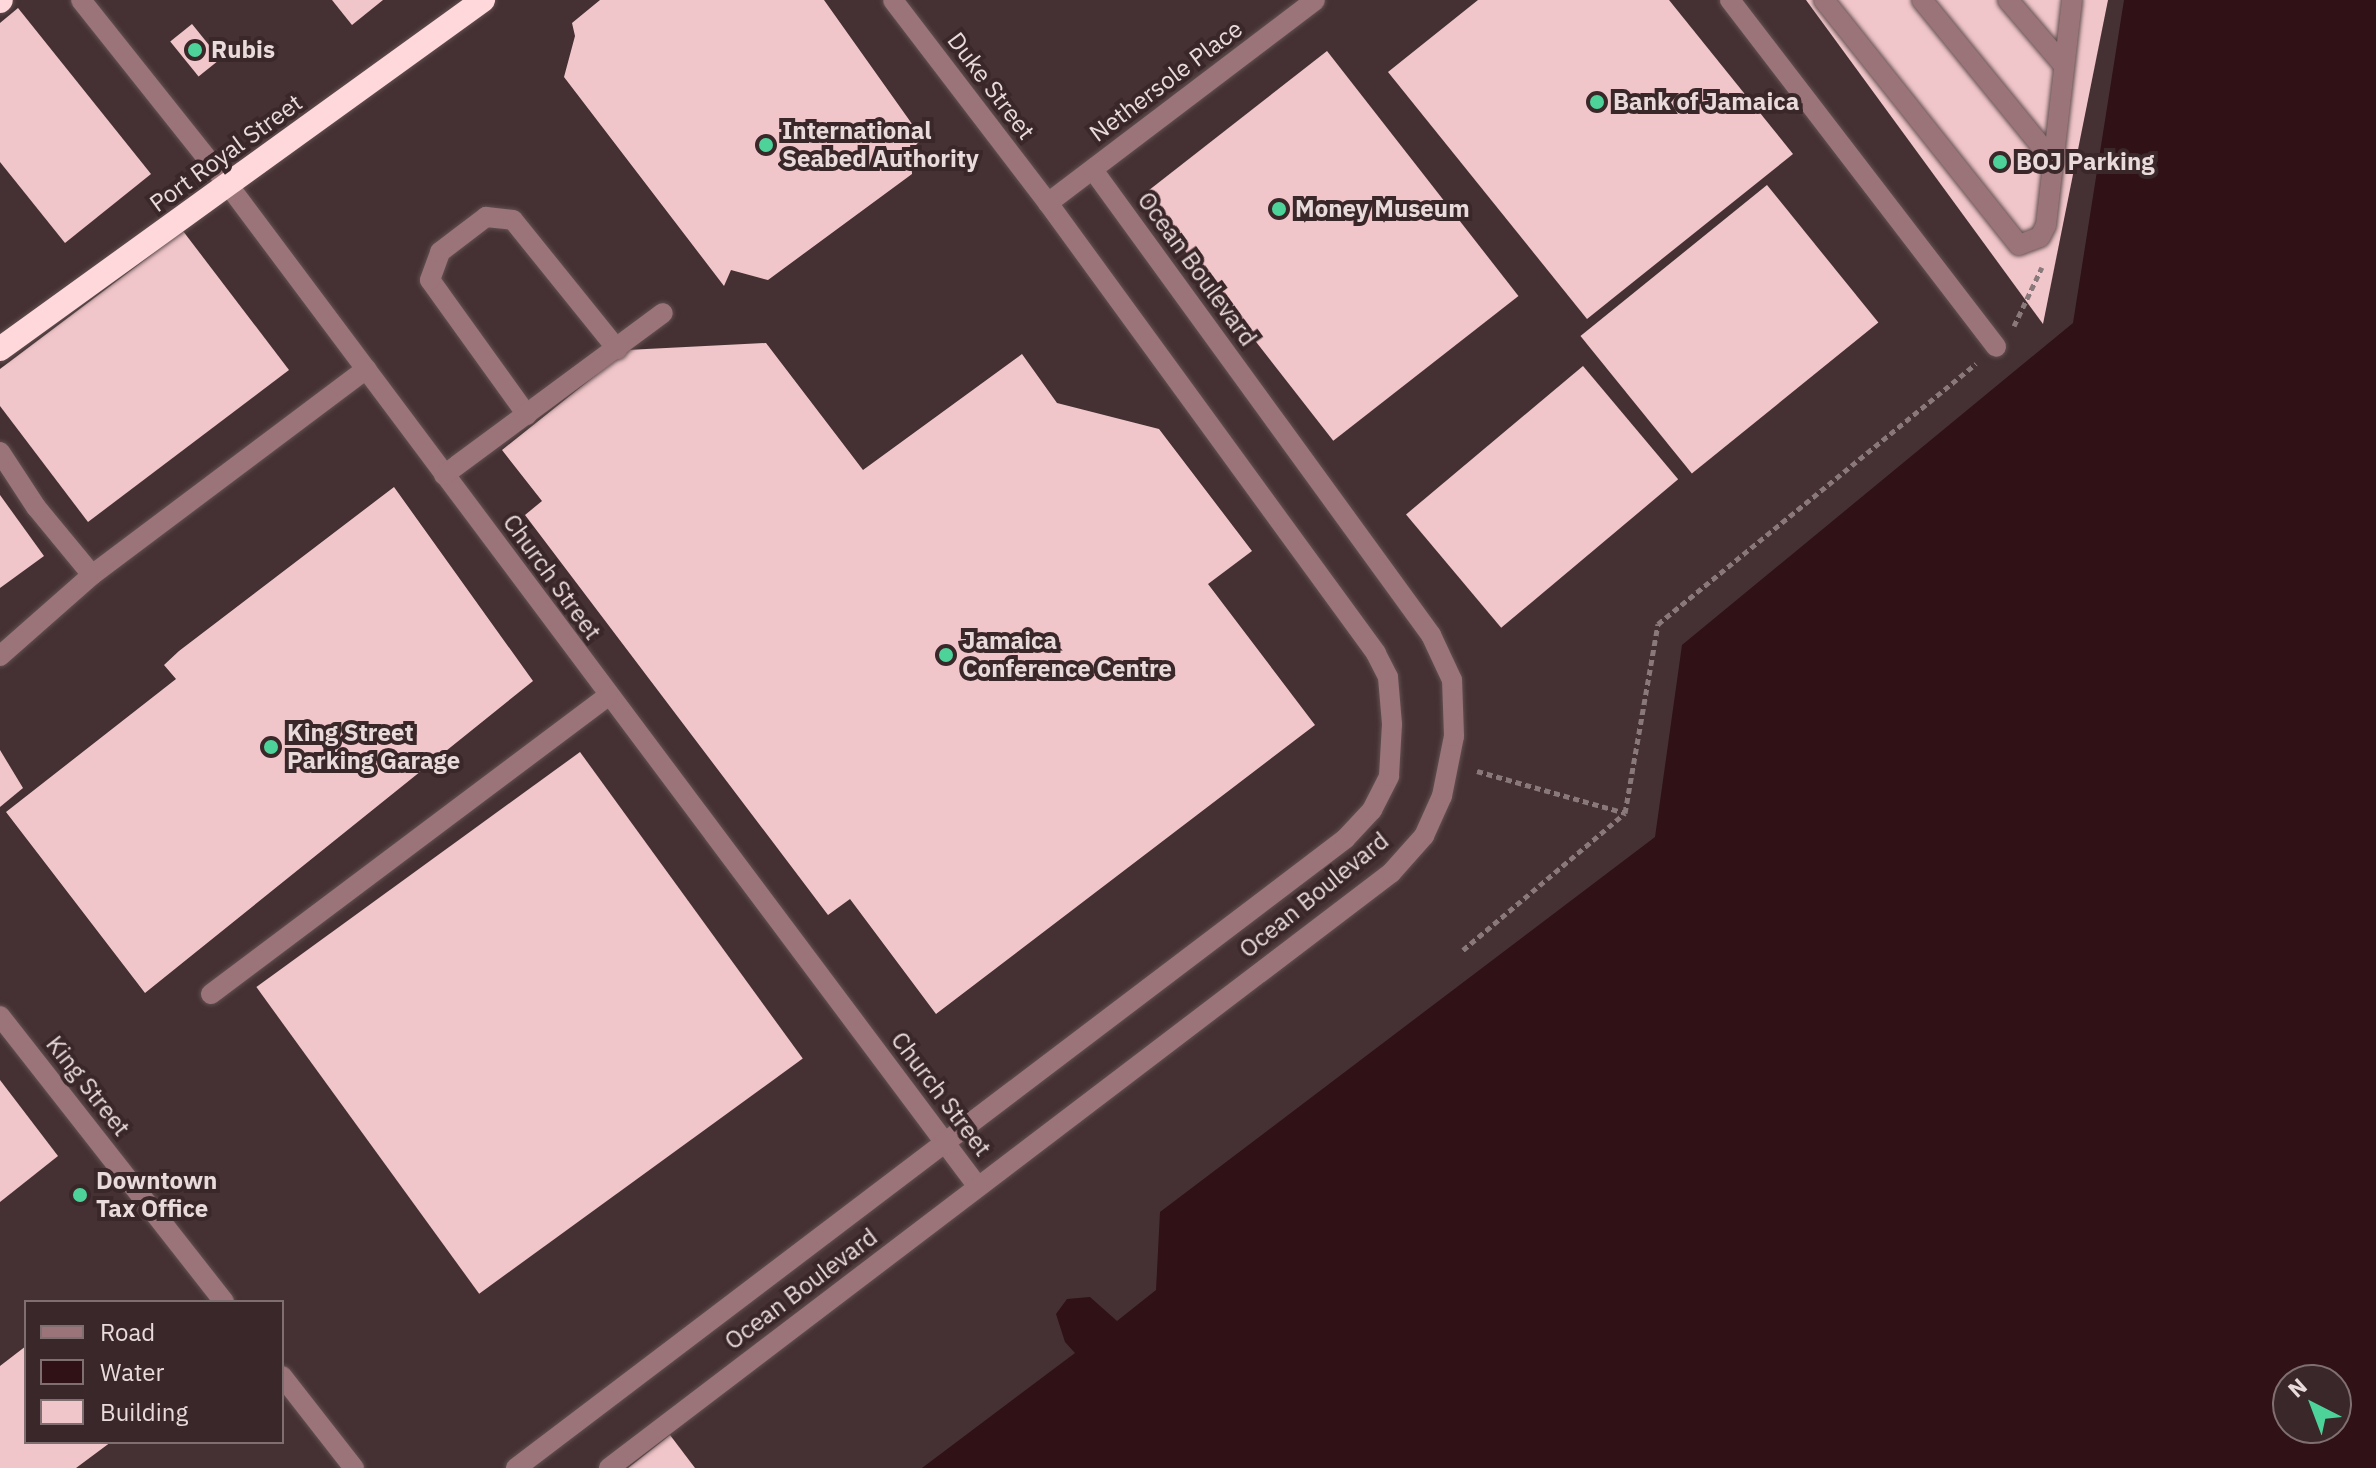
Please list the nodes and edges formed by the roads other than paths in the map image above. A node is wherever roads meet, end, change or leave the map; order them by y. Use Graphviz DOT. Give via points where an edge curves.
graph roads {
  1 [pos="81,0"];
  2 [pos="483,0"];
  3 [pos="893,0"];
  4 [pos="1315,0"];
  5 [pos="1730,0"];
  6 [pos="1824,0"];
  7 [pos="1922,0"];
  8 [pos="2008,0"];
  9 [pos="2072,0"];
  10 [pos="2061,62"];
  11 [pos="2054,162"];
  12 [pos="1093,170"];
  13 [pos="229,186"];
  14 [pos="1048,203"];
  15 [pos="663,313"];
  16 [pos="1996,347"];
  17 [pos="0,349"];
  18 [pos="617,349"];
  19 [pos="366,369"];
  20 [pos="527,415"];
  21 [pos="0,452"];
  22 [pos="444,475"];
  23 [pos="92,575"];
  24 [pos="0,656"];
  25 [pos="608,696"];
  26 [pos="211,994"];
  27 [pos="0,1016"];
  28 [pos="946,1144"];
  29 [pos="978,1187"];
  30 [pos="222,1300"];
  31 [pos="284,1379"];
  32 [pos="354,1468"];
  33 [pos="516,1468"];
  34 [pos="609,1468"];
  1 -- 13 [label="street, Church Street"];
  2 -- 13 [label="highway, Port Royal Street"];
  3 -- 14 [label="street, Duke Street"];
  4 -- 12 [label="street, Nethersole Place"];
  5 -- 16 [label="street"];
  6 -- 11 [label="street" via="2019,245 2040,237 2046,225"];
  7 -- 11 [label="street"];
  8 -- 10 [label="street"];
  9 -- 10 [label="street"];
  10 -- 11 [label="street"];
  12 -- 14 [label="street, Nethersole Place"];
  12 -- 29 [label="street, Ocean Boulevard" via="1431,635 1452,680 1454,736 1424,836 1391,873"];
  13 -- 17 [label="highway, Port Royal Street"];
  13 -- 19 [label="street, Church Street"];
  14 -- 28 [label="street, Ocean Boulevard" via="1376,653 1388,677 1389,776 1372,810 1345,839"];
  15 -- 18 [label="street"];
  18 -- 20 [label="street"];
  18 -- 20 [label="street" via="513,220 486,217 440,252 430,280"];
  19 -- 22 [label="street, Church Street"];
  19 -- 23 [label="street"];
  20 -- 22 [label="street"];
  21 -- 23 [label="street" via="36,507"];
  22 -- 25 [label="street, Church Street"];
  23 -- 24 [label="street"];
  25 -- 26 [label="street"];
  25 -- 28 [label="street, Church Street"];
  27 -- 30 [label="street, King Street"];
  28 -- 29 [label="street, Church Street"];
  28 -- 33 [label="street, Ocean Boulevard"];
  29 -- 34 [label="street, Ocean Boulevard"];
  31 -- 32 [label="street"];
}
